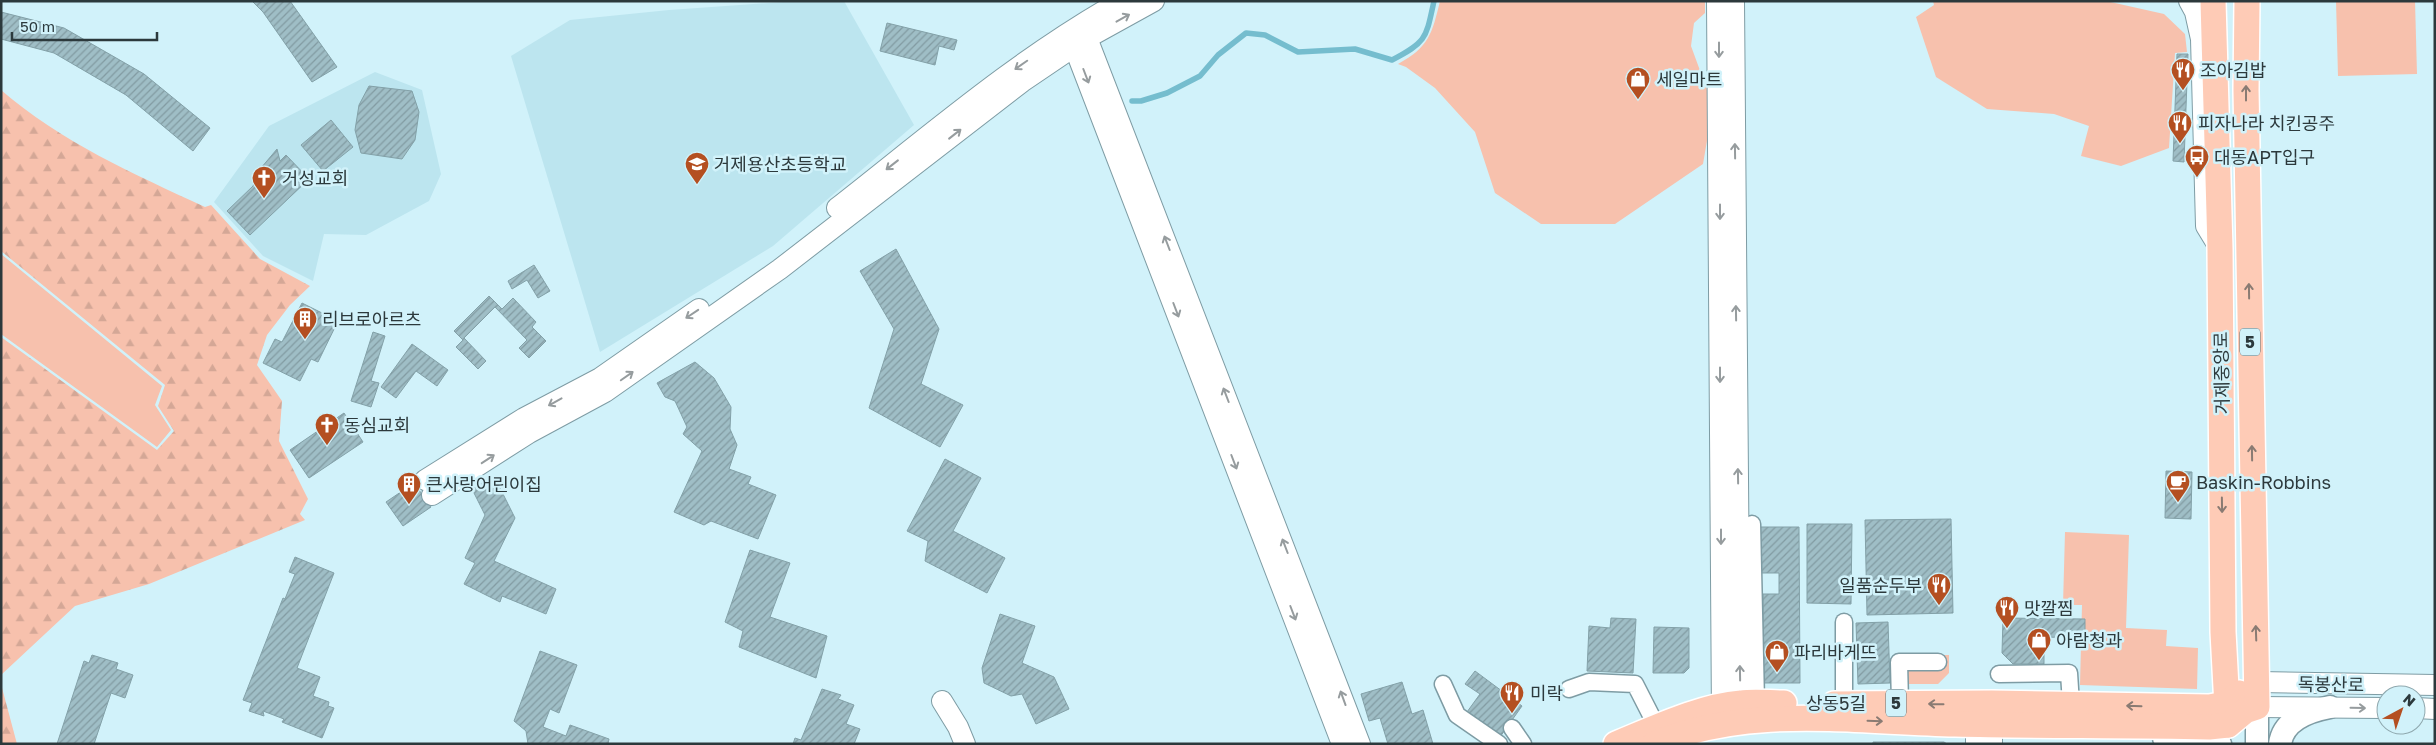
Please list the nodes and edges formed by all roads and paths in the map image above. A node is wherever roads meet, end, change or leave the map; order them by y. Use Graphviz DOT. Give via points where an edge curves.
graph roads {
  1 [pos="1121,1"];
  2 [pos="1154,1"];
  3 [pos="1718,1"];
  4 [pos="1734,1"];
  5 [pos="2189,1"];
  6 [pos="2214,1"];
  7 [pos="2247,1"];
  8 [pos="1078,35"];
  9 [pos="2220,249"];
  10 [pos="428,487"];
  11 [pos="1752,524"];
  12 [pos="1844,622"];
  13 [pos="2223,632"];
  14 [pos="1938,662"];
  15 [pos="1999,674"];
  16 [pos="2258,682"];
  17 [pos="1443,684"];
  18 [pos="2435,685"];
  19 [pos="1569,689"];
  20 [pos="1844,704"];
  21 [pos="1900,704"];
  22 [pos="2071,704"];
  23 [pos="2257,707"];
  24 [pos="2330,707"];
  25 [pos="2376,708"];
  26 [pos="1736,712"];
  27 [pos="2184,717"];
  28 [pos="1985,726"];
  29 [pos="1512,728"];
  30 [pos="2226,729"];
  31 [pos="1656,735"];
  32 [pos="950,744"];
  33 [pos="965,744"];
  34 [pos="1342,744"];
  35 [pos="1360,744"];
  36 [pos="1499,744"];
  37 [pos="1523,744"];
  38 [pos="1616,744"];
  39 [pos="2256,744"];
  40 [pos="2280,744"];
  1 -- 8 [label="street"];
  8 -- 2 [label="street, one-way"];
  3 -- 26 [label="street, one-way"];
  26 -- 4 [label="street, one-way"];
  5 -- 9 [label="street" via="2201,39 2206,226"];
  6 -- 9 [label="main road, 거제중앙로 / 5"];
  16 -- 7 [label="main road, 거제중앙로 / 5, one-way" via="2246,110"];
  8 -- 10 [label="street" via="1009,73 771,260 600,378 524,418"];
  8 -- 34 [label="street, one-way"];
  35 -- 8 [label="street, one-way"];
  9 -- 13 [label="main road, 거제중앙로 / 5, one-way"];
  11 -- 26 [label="street"];
  12 -- 20 [label="street"];
  13 -- 27 [label="main road" via="2216,644 2217,691"];
  13 -- 30 [label="main road, 거제중앙로 / 5"];
  14 -- 21 [label="street" via="1899,662"];
  15 -- 22 [label="street" via="2069,673"];
  16 -- 18 [label="street, 독봉산로"];
  16 -- 23 [label="main road, 거제중앙로 / 5"];
  16 -- 30 [label="main road" via="2249,684"];
  17 -- 36 [label="street" via="1457,715"];
  19 -- 31 [label="street" via="1589,682 1635,684"];
  20 -- 21 [label="main road, 상동5길 / 5"];
  20 -- 26 [label="main road, 상동5길 / 5"];
  28 -- 21 [label="main road, 상동5길 / 5, one-way"];
  27 -- 22 [label="main road, 상동5길 / 5, one-way"];
  22 -- 28 [label="main road, 상동5길 / 5"];
  23 -- 24 [label="street, 독봉산로"];
  23 -- 30 [label="main road" via="2245,711"];
  23 -- 39 [label="main road, 거제중앙로"];
  24 -- 25 [label="street, 독봉산로, one-way"];
  24 -- 40 [label="main road" via="2316,710 2287,726 2281,734"];
  26 -- 28 [label="main road, 상동5길 / 5, one-way" via="1756,719"];
  26 -- 31 [label="main road, 상동5길 / 5"];
  27 -- 28 [label="main road, 상동5길 / 5"];
  27 -- 30 [label="main road" via="2209,707"];
  28 -- 30 [label="main road" via="2005,734 2216,740"];
  29 -- 37 [label="street"];
  31 -- 38 [label="main road, 상동5길 / 5"];
  32 -- 33 [label="street" via="936,705 958,728"];
}
